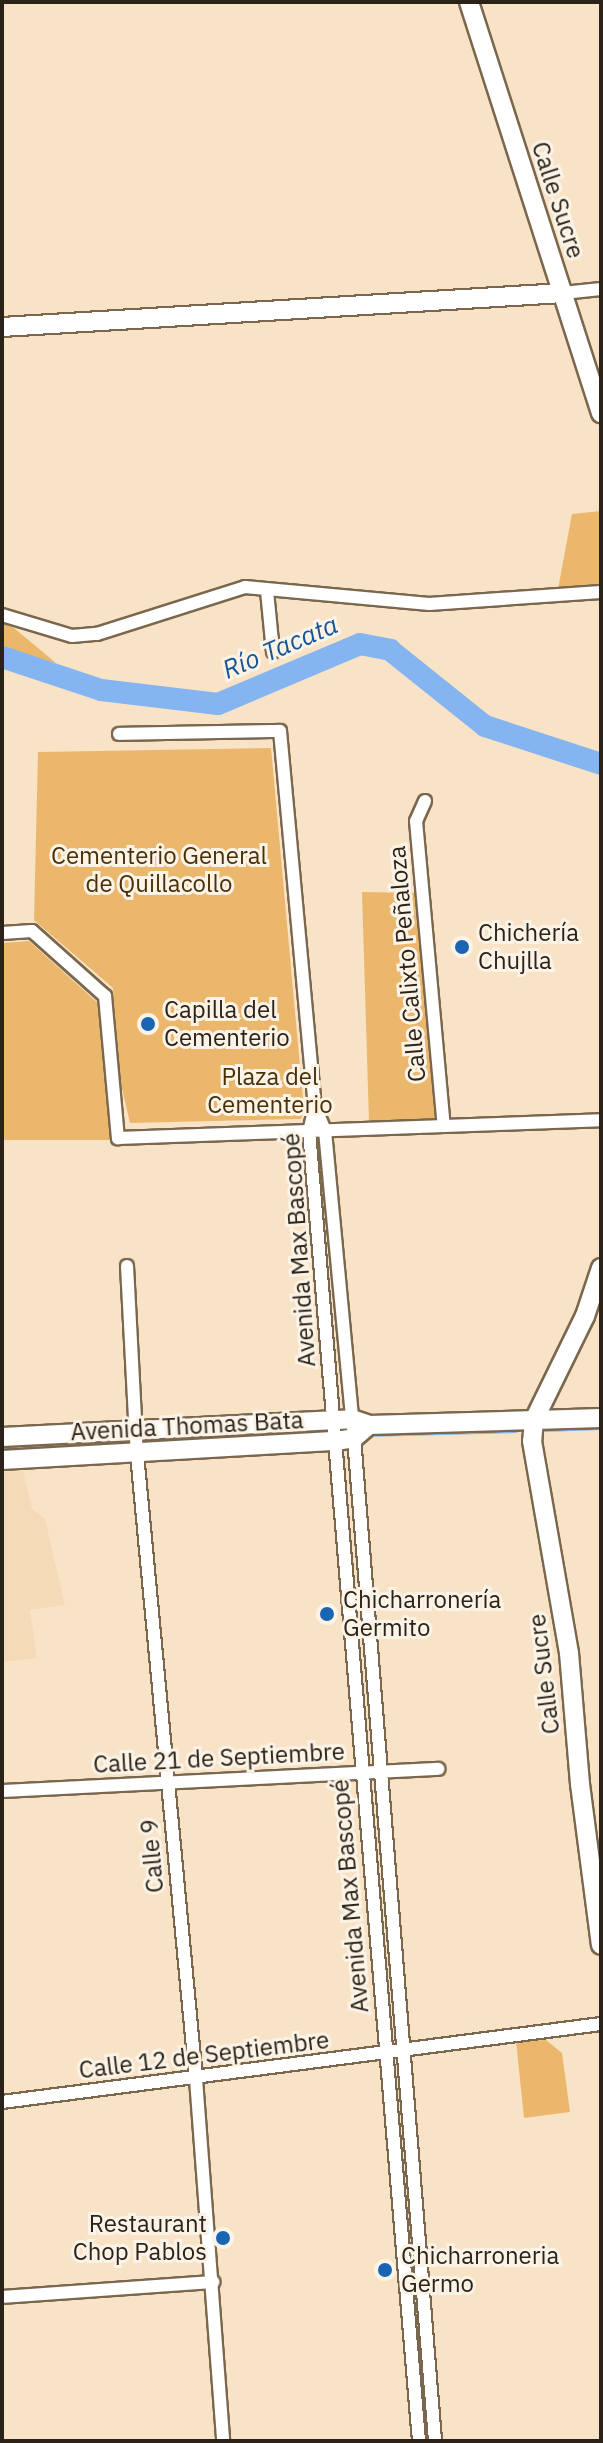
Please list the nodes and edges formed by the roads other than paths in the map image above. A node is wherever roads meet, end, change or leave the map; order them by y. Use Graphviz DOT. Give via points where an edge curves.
graph roads {
  1 [pos="469,2"];
  2 [pos="601,289"];
  3 [pos="563,293"];
  4 [pos="2,327"];
  5 [pos="601,413"];
  6 [pos="267,591"];
  7 [pos="601,592"];
  8 [pos="2,615"];
  9 [pos="273,652"];
  10 [pos="119,734"];
  11 [pos="425,801"];
  12 [pos="2,933"];
  13 [pos="315,1106"];
  14 [pos="601,1120"];
  15 [pos="444,1126"];
  16 [pos="309,1131"];
  17 [pos="325,1131"];
  18 [pos="127,1266"];
  19 [pos="601,1268"];
  20 [pos="601,1418"];
  21 [pos="534,1420"];
  22 [pos="352,1422"];
  23 [pos="135,1432"];
  24 [pos="2,1437"];
  25 [pos="345,1440"];
  26 [pos="137,1454"];
  27 [pos="2,1460"];
  28 [pos="438,1769"];
  29 [pos="362,1772"];
  30 [pos="378,1772"];
  31 [pos="169,1783"];
  32 [pos="2,1791"];
  33 [pos="601,1945"];
  34 [pos="601,2024"];
  35 [pos="403,2052"];
  36 [pos="386,2054"];
  37 [pos="196,2079"];
  38 [pos="2,2102"];
  39 [pos="213,2282"];
  40 [pos="2,2297"];
  41 [pos="223,2441"];
  42 [pos="419,2441"];
  43 [pos="435,2441"];
  1 -- 3 [label="main road, Calle Sucre"];
  2 -- 3 [label="street"];
  3 -- 4 [label="main road"];
  3 -- 5 [label="main road, Calle Sucre"];
  6 -- 7 [label="street" via="429,604"];
  6 -- 8 [label="street" via="245,587 97,634 72,636"];
  6 -- 9 [label="street"];
  10 -- 13 [label="street" via="280,731"];
  11 -- 15 [label="street, Calle Calixto Peñaloza" via="416,821"];
  12 -- 16 [label="street" via="32,931 105,996 118,1138"];
  13 -- 16 [label="street, Avenida Max Bascopé"];
  13 -- 17 [label="street, Avenida Max Bascopé"];
  14 -- 15 [label="street"];
  15 -- 17 [label="street"];
  16 -- 17 [label="street"];
  16 -- 22 [label="street, Avenida Max Bascopé"];
  17 -- 22 [label="street, Avenida Max Bascopé"];
  18 -- 23 [label="street, Calle 9"];
  19 -- 21 [label="main road, Calle Sucre" via="585,1316"];
  20 -- 21 [label="main road, Avenida Thomas Bata"];
  21 -- 22 [label="main road, Avenida Thomas Bata"];
  21 -- 33 [label="main road, Calle Sucre" via="532,1441 569,1653"];
  22 -- 23 [label="main road, Avenida Thomas Bata"];
  22 -- 25 [label="main road"];
  22 -- 25 [label="street, Avenida Max Bascopé"];
  23 -- 24 [label="main road, Avenida Thomas Bata"];
  23 -- 26 [label="street, Calle 9"];
  25 -- 26 [label="main road, Avenida Thomas Bata"];
  25 -- 29 [label="street, Avenida Max Bascopé"];
  25 -- 30 [label="street, Avenida Max Bascopé"];
  26 -- 27 [label="main road, Avenida Thomas Bata"];
  26 -- 31 [label="street, Calle 9"];
  28 -- 30 [label="street, Calle 21 de Septiembre"];
  29 -- 30 [label="street, Calle 21 de Septiembre"];
  29 -- 31 [label="street, Calle 21 de Septiembre"];
  29 -- 36 [label="street, Avenida Max Bascopé"];
  30 -- 35 [label="street, Avenida Max Bascopé"];
  31 -- 32 [label="street, Calle 21 de Septiembre"];
  31 -- 37 [label="street, Calle 9"];
  34 -- 35 [label="street, Calle 12 de Septiembre"];
  35 -- 36 [label="street, Calle 12 de Septiembre"];
  35 -- 43 [label="street, Avenida Max Bascopé"];
  36 -- 37 [label="street, Calle 12 de Septiembre"];
  36 -- 42 [label="street, Avenida Max Bascopé"];
  37 -- 38 [label="street, Calle 12 de Septiembre"];
  37 -- 39 [label="street, Calle 9"];
  39 -- 40 [label="street"];
  39 -- 41 [label="street, Calle 9"];
}
